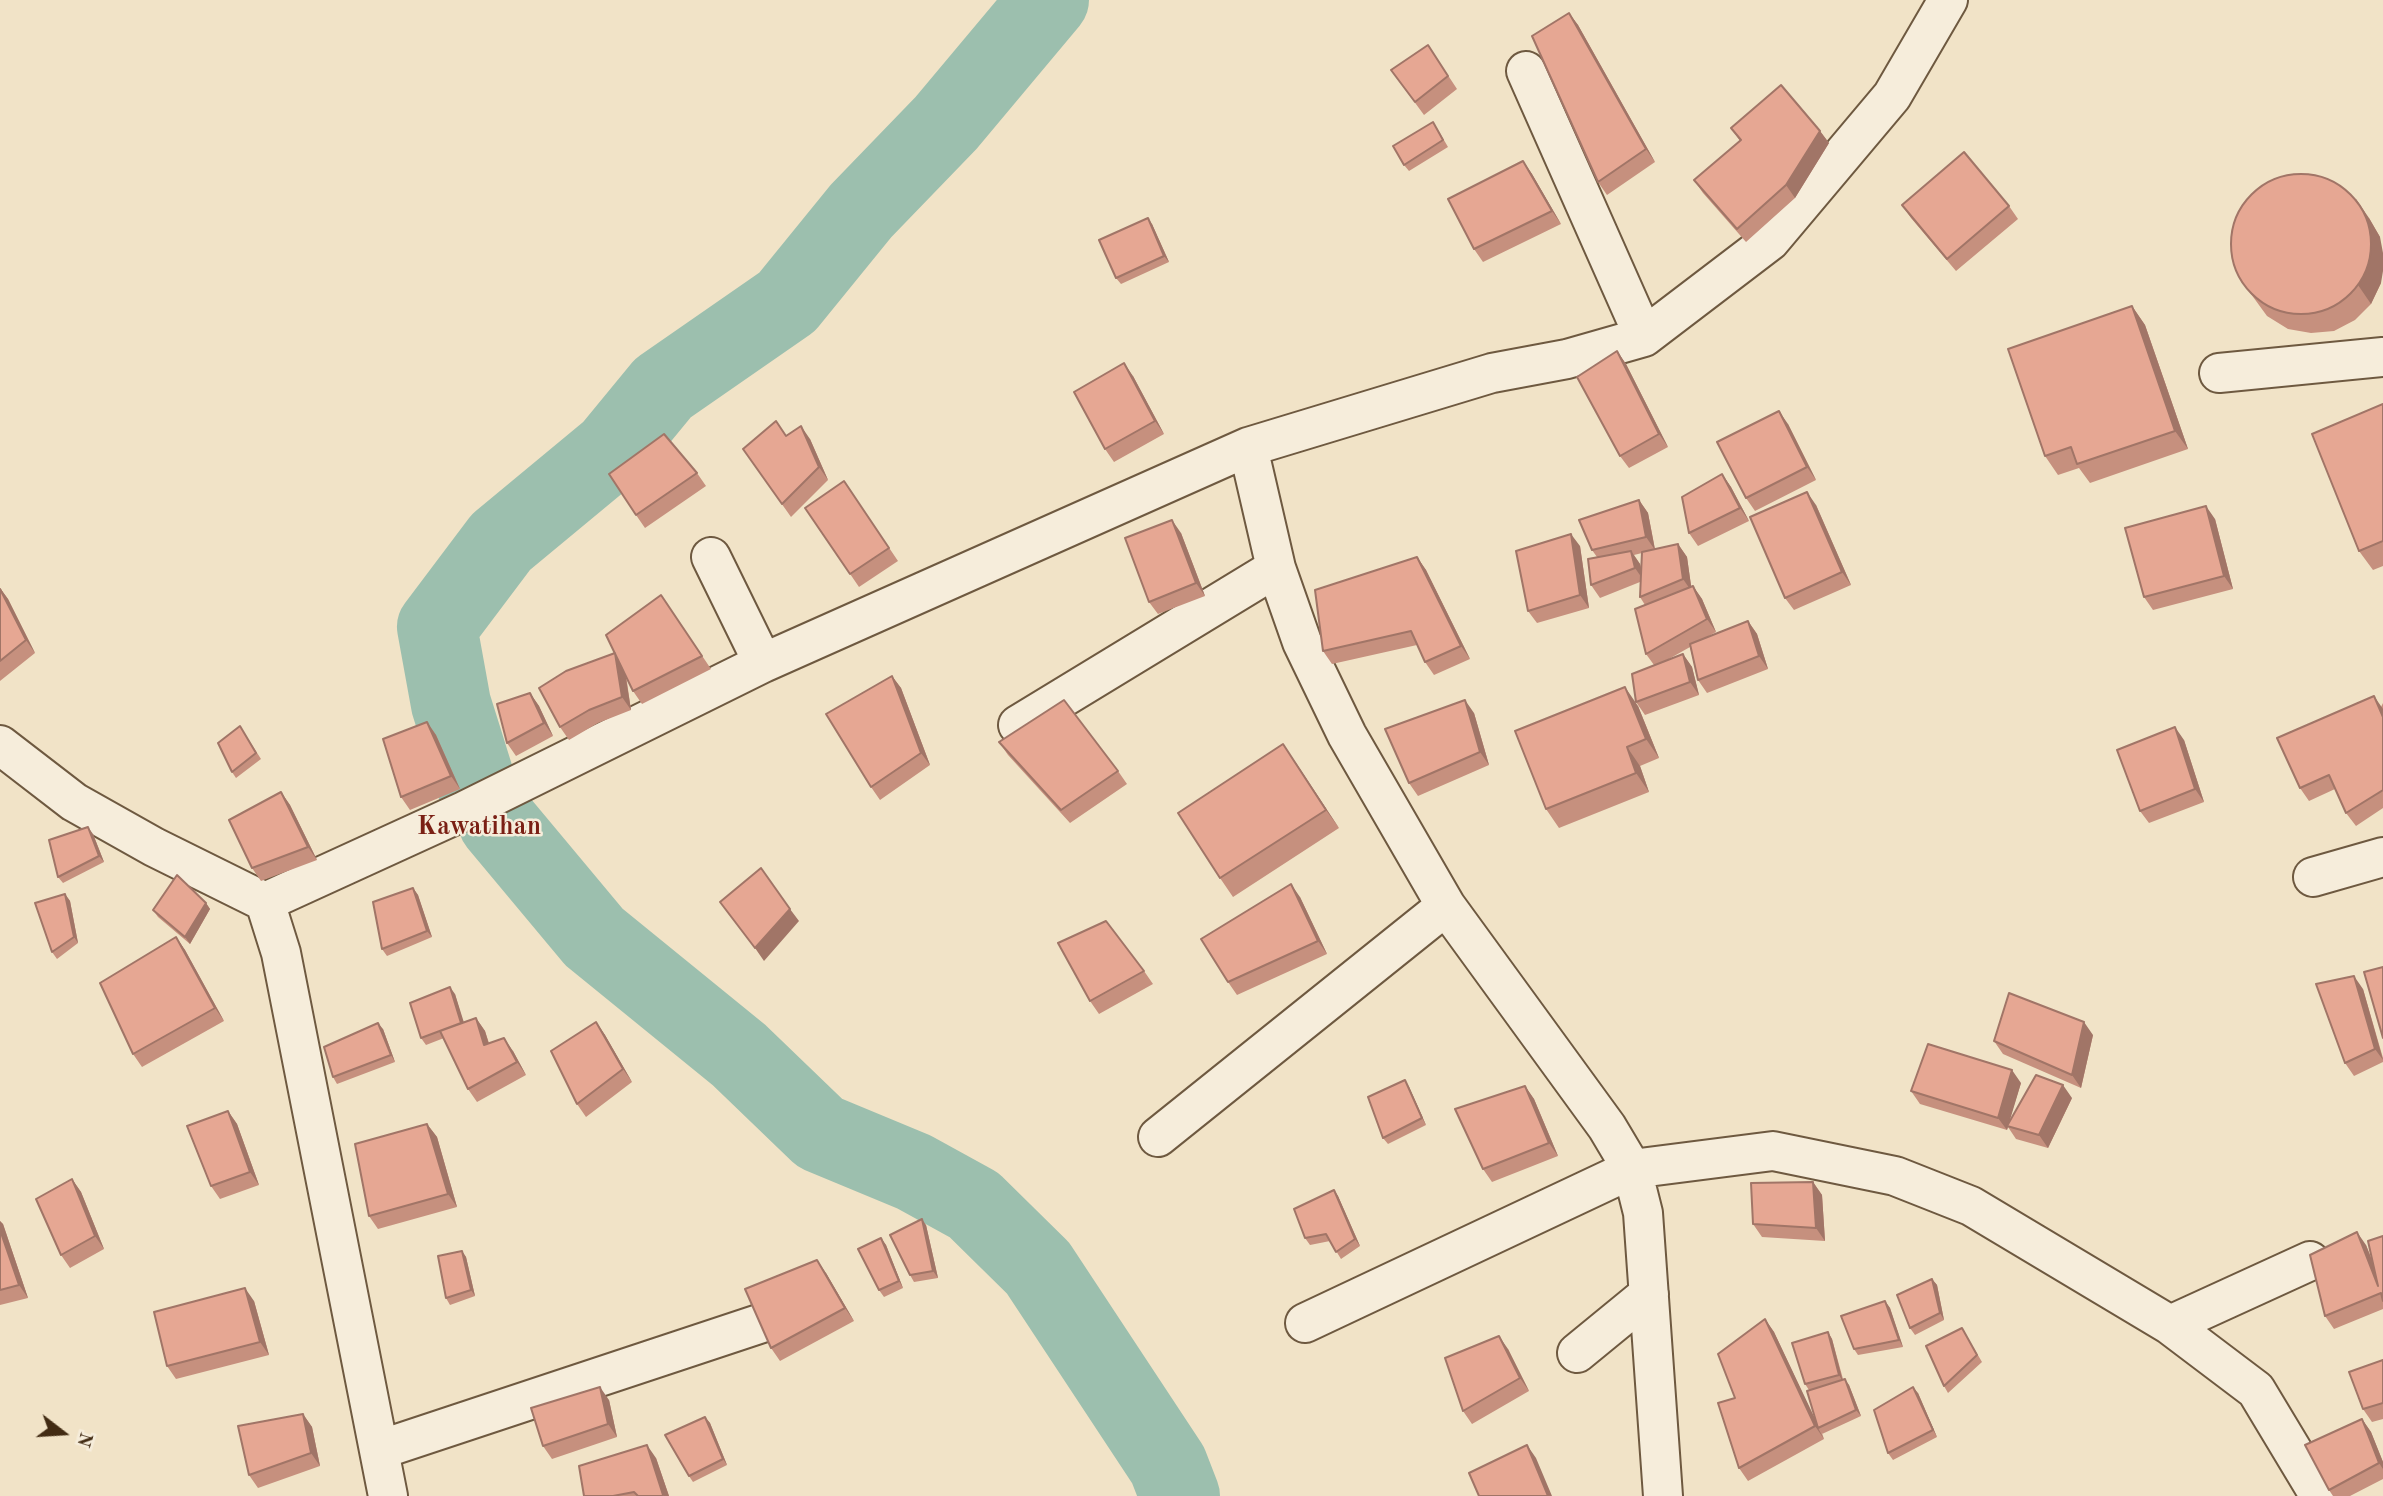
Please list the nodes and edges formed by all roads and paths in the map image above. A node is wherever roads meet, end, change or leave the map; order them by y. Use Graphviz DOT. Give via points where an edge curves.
graph roads {
  1 [pos="1948,0"];
  2 [pos="1526,71"];
  3 [pos="1644,337"];
  4 [pos="2383,357"];
  5 [pos="2219,373"];
  6 [pos="1248,447"];
  7 [pos="711,557"];
  8 [pos="1276,568"];
  9 [pos="763,663"];
  10 [pos="1018,725"];
  11 [pos="0,745"];
  12 [pos="2383,857"];
  13 [pos="2313,877"];
  14 [pos="265,902"];
  15 [pos="1446,905"];
  16 [pos="1157,1137"];
  17 [pos="1632,1169"];
  18 [pos="2310,1261"];
  19 [pos="1648,1294"];
  20 [pos="762,1323"];
  21 [pos="1305,1323"];
  22 [pos="2170,1325"];
  23 [pos="1577,1353"];
  24 [pos="379,1450"];
  25 [pos="2318,1493"];
  26 [pos="388,1496"];
  27 [pos="1663,1496"];
  1 -- 3 [label="street" via="1892,96 1770,241"];
  2 -- 3 [label="street"];
  3 -- 6 [label="street" via="1567,359 1492,373"];
  4 -- 5 [label="street"];
  6 -- 8 [label="street"];
  6 -- 9 [label="street"];
  7 -- 9 [label="street"];
  8 -- 10 [label="street"];
  8 -- 15 [label="street" via="1302,642 1347,735"];
  9 -- 14 [label="street" via="464,811"];
  11 -- 14 [label="street" via="74,802"];
  12 -- 13 [label="street"];
  14 -- 24 [label="street" via="281,953"];
  15 -- 16 [label="street"];
  15 -- 17 [label="street" via="1607,1127"];
  17 -- 19 [label="street" via="1643,1213"];
  17 -- 21 [label="street"];
  17 -- 22 [label="street" via="1773,1152 1895,1176 1971,1206"];
  18 -- 22 [label="street"];
  19 -- 23 [label="street"];
  19 -- 27 [label="street"];
  20 -- 24 [label="street"];
  22 -- 25 [label="street" via="2256,1390"];
  24 -- 26 [label="street"];
}
